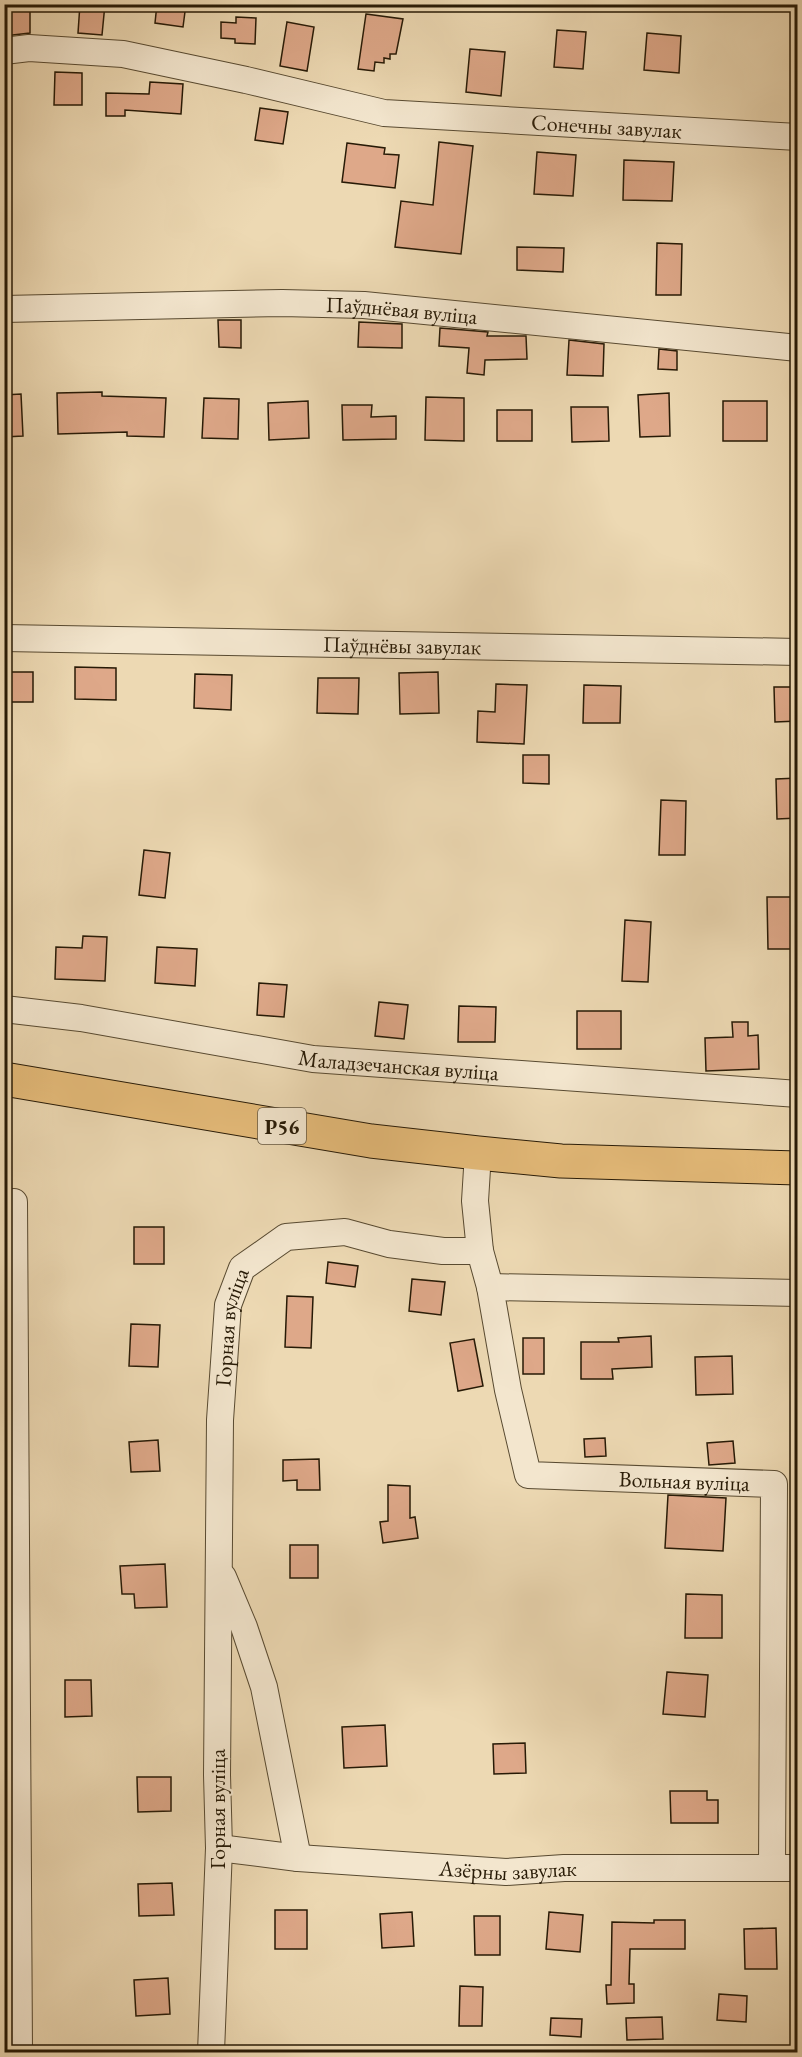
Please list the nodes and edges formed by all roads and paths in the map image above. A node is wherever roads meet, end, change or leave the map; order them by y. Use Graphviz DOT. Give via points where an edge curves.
graph roads {
  1 [pos="4,51"];
  2 [pos="798,137"];
  3 [pos="4,309"];
  4 [pos="798,348"];
  5 [pos="4,638"];
  6 [pos="798,652"];
  7 [pos="4,1009"];
  8 [pos="4,1079"];
  9 [pos="798,1094"];
  10 [pos="478,1153"];
  11 [pos="798,1168"];
  12 [pos="14,1202"];
  13 [pos="480,1251"];
  14 [pos="490,1287"];
  15 [pos="798,1293"];
  16 [pos="786,1484"];
  17 [pos="219,1565"];
  18 [pos="219,1848"];
  19 [pos="298,1858"];
  20 [pos="772,1867"];
  21 [pos="798,1868"];
  22 [pos="19,2052"];
  23 [pos="211,2052"];
  1 -- 2 [label="street, Сонечны завулак" via="29,48 123,54 384,113"];
  3 -- 4 [label="street, Паўднёвая вуліца" via="364,304"];
  5 -- 6 [label="street, Паўднёвы завулак"];
  7 -- 9 [label="street, Маладзечанская вуліца" via="81,1018 313,1059"];
  8 -- 10 [label="main road, Р56" via="371,1141"];
  10 -- 11 [label="main road, Р56" via="561,1161"];
  10 -- 13 [label="street"];
  12 -- 22 [label="street"];
  13 -- 14 [label="street"];
  13 -- 17 [label="street, Горная вуліца" via="389,1244 345,1232 286,1237 242,1268 227,1316 220,1420"];
  14 -- 15 [label="street"];
  14 -- 16 [label="street, Вольная вуліца" via="528,1475"];
  16 -- 20 [label="street, Вольная вуліца"];
  17 -- 18 [label="street, Горная вуліца"];
  17 -- 19 [label="street, Горная вуліца" via="264,1687"];
  18 -- 19 [label="street, Азёрны завулак"];
  18 -- 23 [label="street, Горная вуліца"];
  19 -- 20 [label="street, Азёрны завулак" via="506,1872"];
  20 -- 21 [label="street, Азёрны завулак"];
}
